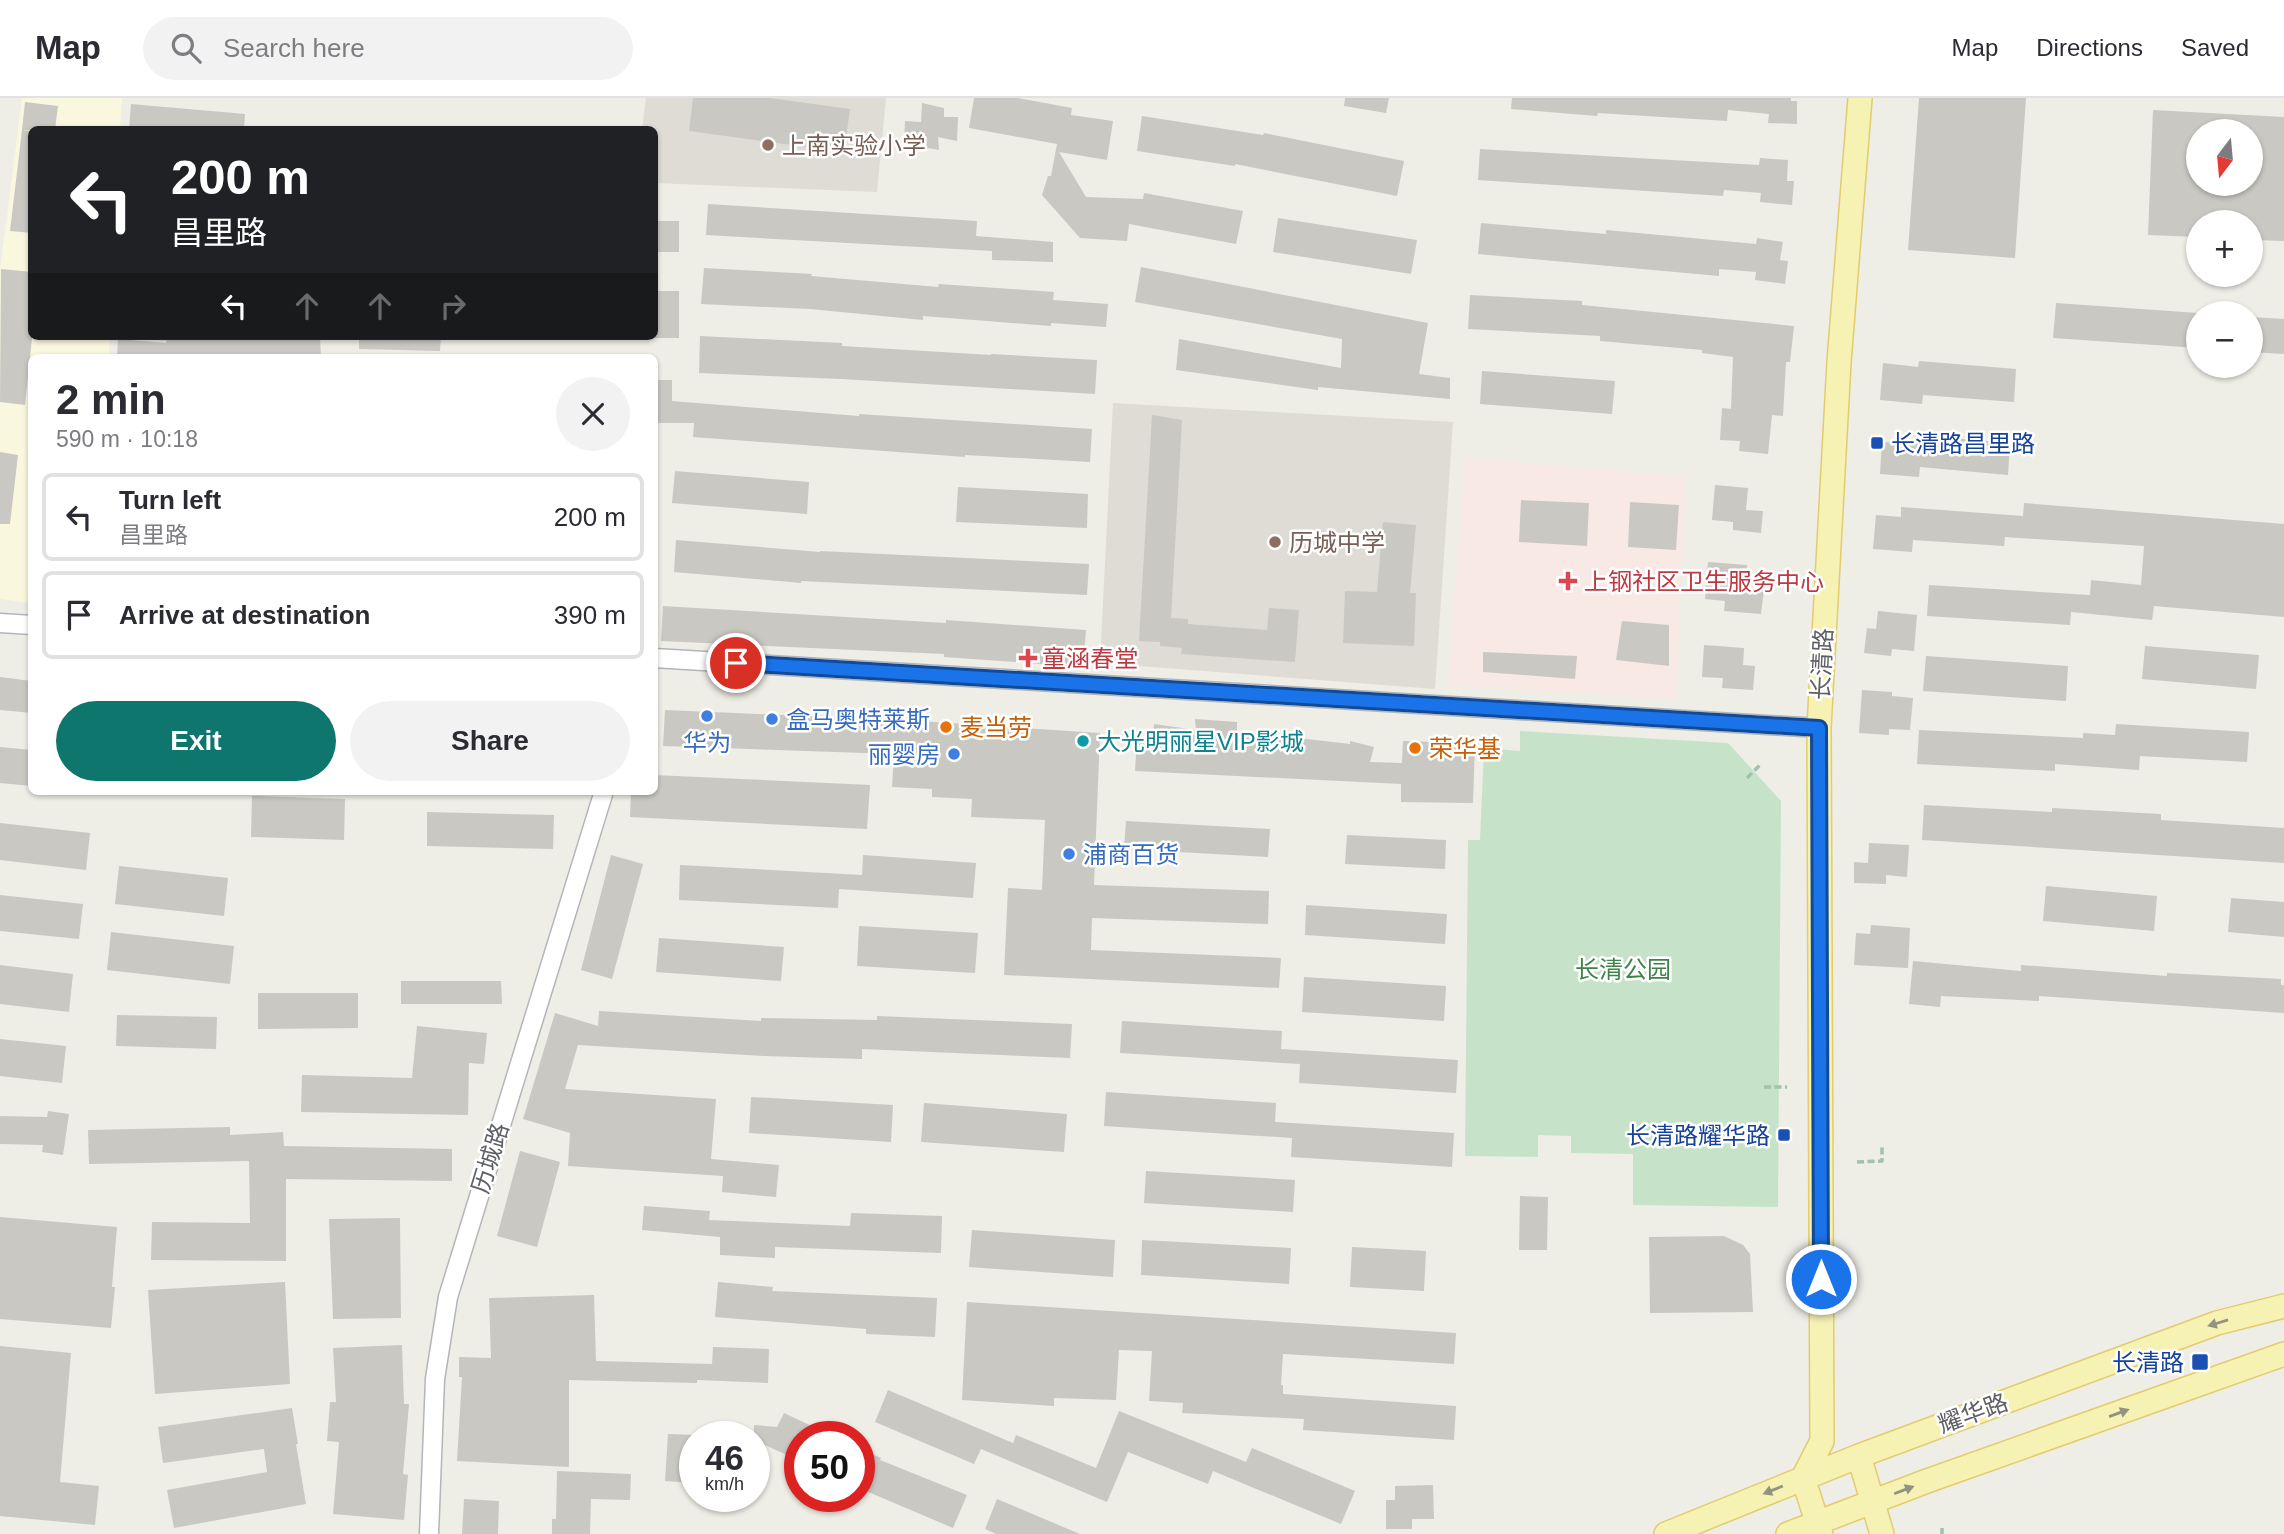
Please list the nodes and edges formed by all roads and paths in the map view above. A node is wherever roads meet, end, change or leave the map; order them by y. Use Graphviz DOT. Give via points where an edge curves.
graph roads {
  1 [pos="1860,98"];
  2 [pos="0,623"];
  3 [pos="28,625"];
  4 [pos="658,659"];
  5 [pos="1819,728"];
  6 [pos="1761,764"];
  7 [pos="1747,778"];
  8 [pos="603,795"];
  9 [pos="1764,1087"];
  10 [pos="1787,1087"];
  11 [pos="1882,1144"];
  12 [pos="1857,1162"];
  13 [pos="2284,1306"];
  14 [pos="2284,1354"];
  15 [pos="1822,1441"];
  16 [pos="1860,1456"];
  17 [pos="1803,1478"];
  18 [pos="1872,1502"];
  19 [pos="1819,1528"];
  20 [pos="1942,1528"];
  21 [pos="429,1534"];
  22 [pos="1666,1534"];
  23 [pos="1788,1534"];
  24 [pos="1882,1534"];
  25 [pos="1942,1534"];
  1 -- 5 [label="main road, 长清路" via="1839,362"];
  2 -- 3 [label="street"];
  4 -- 5 [label="street"];
  5 -- 15 [label="main road, 长清路"];
  6 -- 7 [label="path"];
  8 -- 21 [label="street, 历城路" via="448,1297 435,1380"];
  9 -- 10 [label="path"];
  11 -- 12 [label="path" via="1882,1161"];
  13 -- 16 [label="main road, 耀华路, one-way" via="2217,1323"];
  18 -- 14 [label="main road, 耀华路, one-way"];
  15 -- 16 [label="main road"];
  15 -- 17 [label="main road, 长清路"];
  16 -- 17 [label="main road, 耀华路"];
  16 -- 18 [label="main road"];
  17 -- 19 [label="main road"];
  17 -- 22 [label="main road, 耀华路, one-way"];
  18 -- 19 [label="main road, 耀华路"];
  18 -- 24 [label="main road"];
  19 -- 23 [label="main road, 耀华路"];
  20 -- 25 [label="path"];
}
